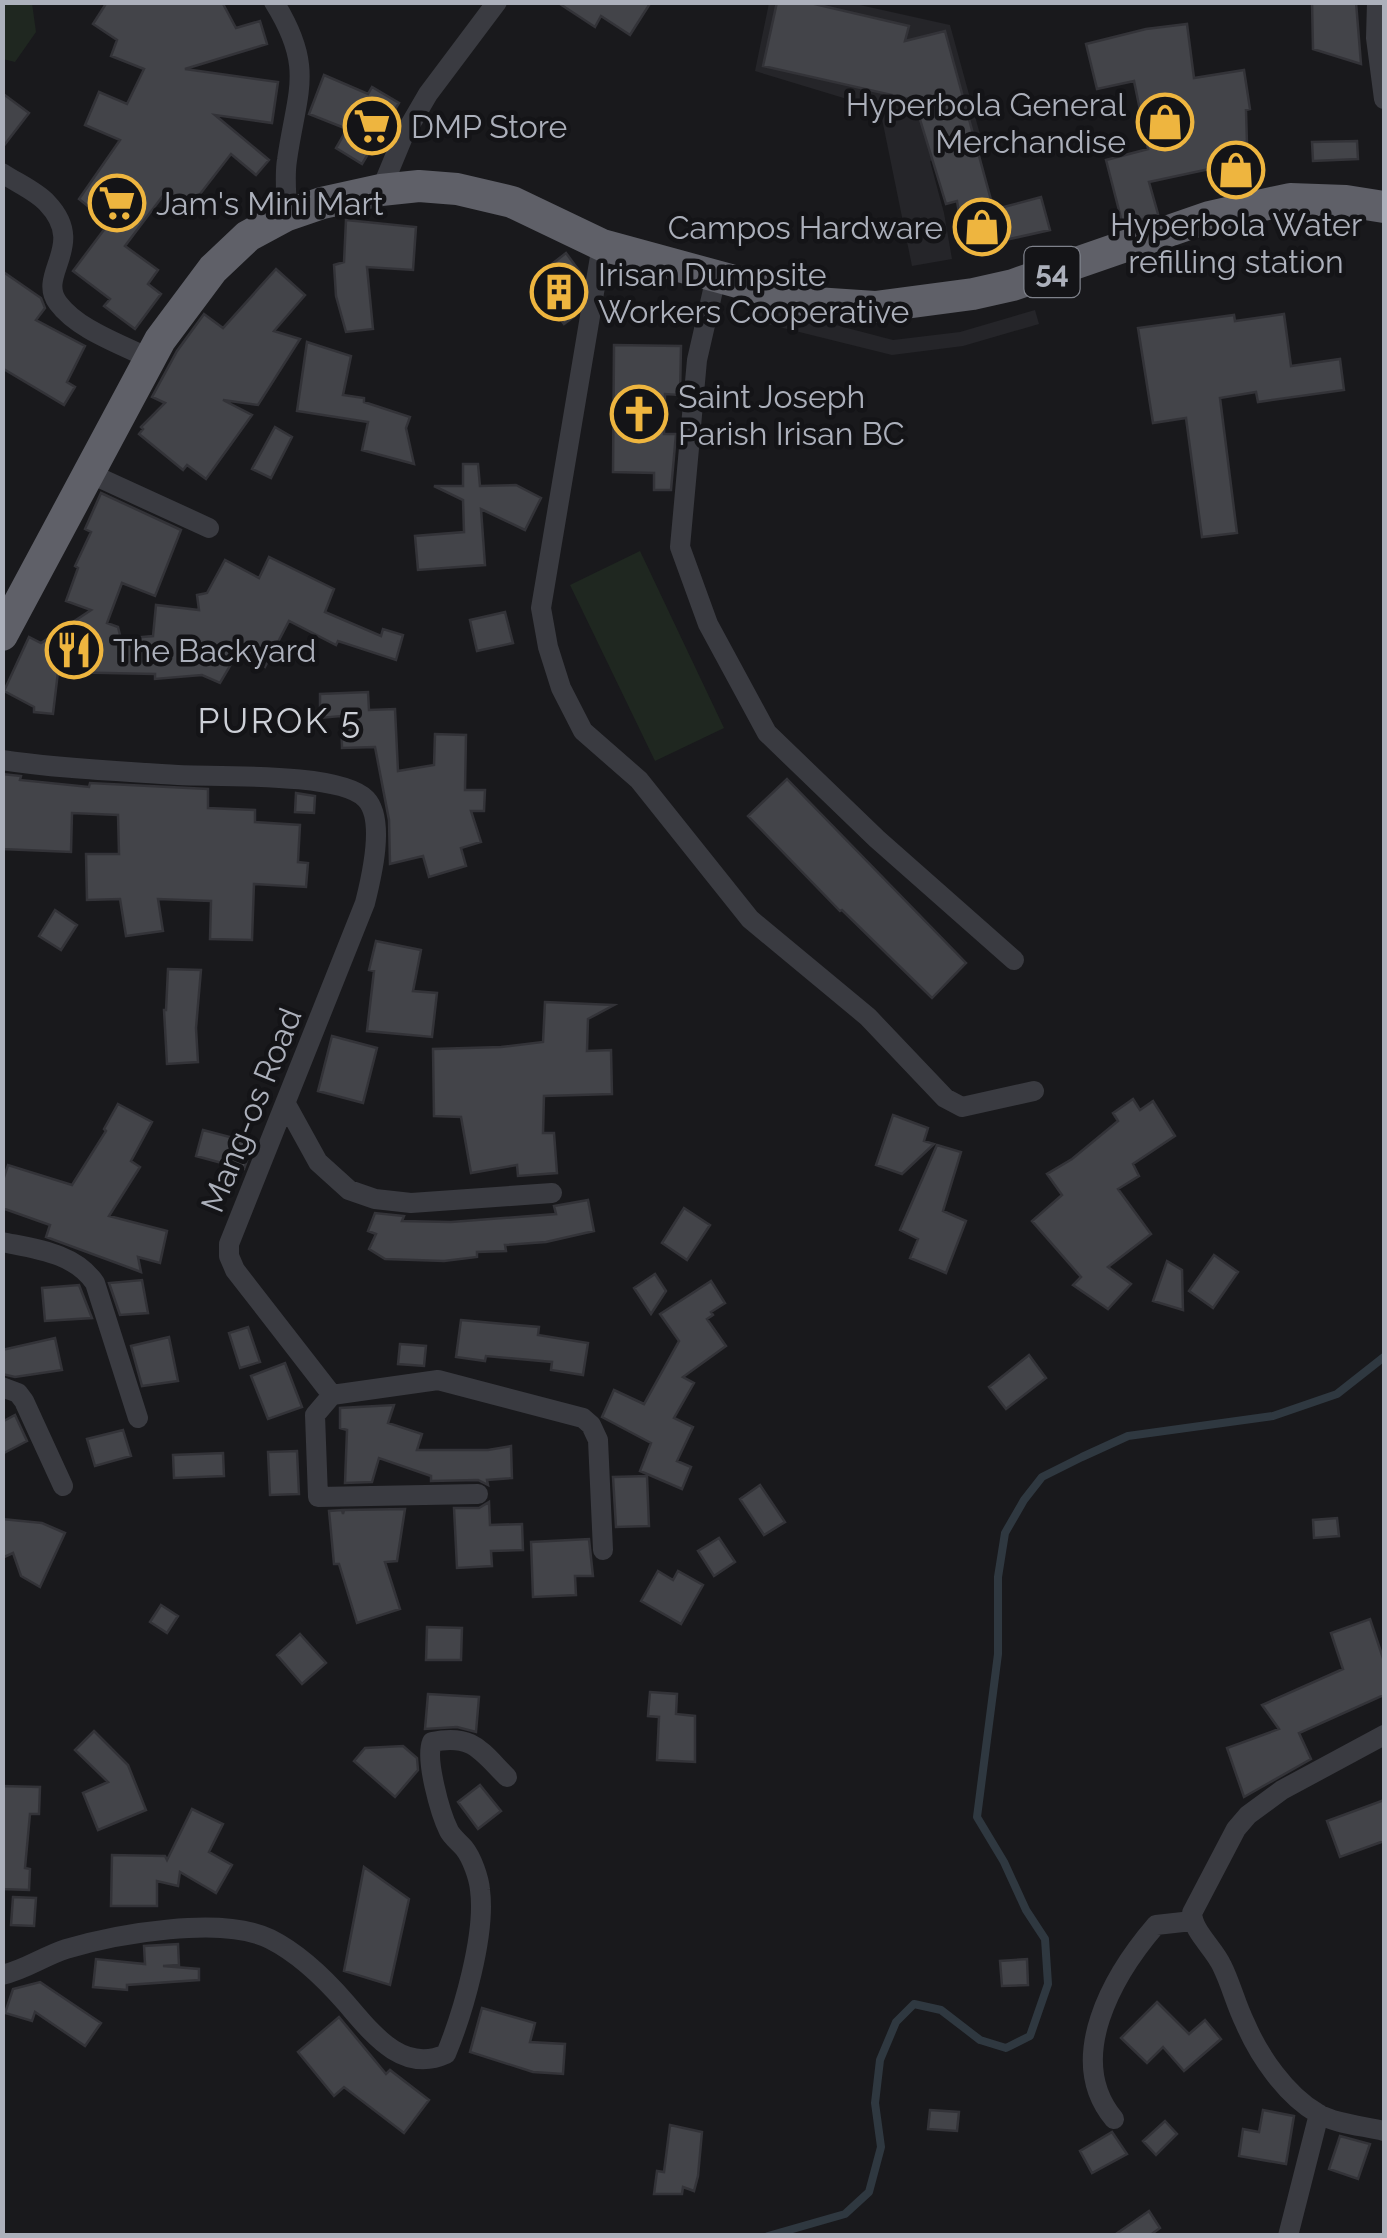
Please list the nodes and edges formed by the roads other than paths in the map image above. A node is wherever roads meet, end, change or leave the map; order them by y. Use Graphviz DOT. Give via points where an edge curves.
graph roads {
  1 [pos="274,2"];
  2 [pos="497,2"];
  3 [pos="1376,2"];
  4 [pos="1384,99"];
  5 [pos="2,173"];
  6 [pos="381,190"];
  7 [pos="1384,208"];
  8 [pos="287,215"];
  9 [pos="602,245"];
  10 [pos="716,277"];
  11 [pos="150,359"];
  12 [pos="89,474"];
  13 [pos="209,528"];
  14 [pos="2,635"];
  15 [pos="2,760"];
  16 [pos="1014,960"];
  17 [pos="1034,1091"];
  18 [pos="286,1104"];
  19 [pos="552,1193"];
  20 [pos="2,1242"];
  21 [pos="2,1387"];
  22 [pos="332,1395"];
  23 [pos="138,1418"];
  24 [pos="63,1486"];
  25 [pos="478,1494"];
  26 [pos="603,1550"];
  27 [pos="1384,1734"];
  28 [pos="507,1777"];
  29 [pos="1192,1921"];
  30 [pos="2,1975"];
  31 [pos="1319,2114"];
  32 [pos="1114,2118"];
  33 [pos="1384,2131"];
  34 [pos="1288,2236"];
  1 -- 8 [label="street" via="299,49 302,86 286,164"];
  2 -- 6 [label="street" via="428,94"];
  3 -- 4 [label="street"];
  5 -- 11 [label="street" via="46,202 65,235 55,300 72,318"];
  6 -- 8 [label="highway, 54"];
  6 -- 9 [label="highway, 54" via="419,186 476,193 512,202"];
  7 -- 10 [label="highway, 54" via="1290,199 1209,217 1013,285 875,308 816,304"];
  8 -- 11 [label="highway, 54" via="248,236 213,269"];
  9 -- 10 [label="highway, 54"];
  9 -- 17 [label="street" via="541,608 560,688 583,731 639,780 750,918 868,1017 944,1098 962,1107"];
  10 -- 16 [label="street" via="697,360 680,547 708,624 767,733"];
  11 -- 12 [label="highway, 54"];
  12 -- 13 [label="street"];
  12 -- 14 [label="highway, 54"];
  15 -- 18 [label="street, Mang-os Road" via="299,779 348,788 367,800 375,860 365,904"];
  18 -- 19 [label="street" via="318,1162 348,1190 410,1203"];
  18 -- 22 [label="street, Mang-os Road" via="229,1256"];
  20 -- 23 [label="street" via="84,1267"];
  21 -- 24 [label="street" via="18,1393"];
  22 -- 25 [label="street" via="315,1415 318,1496"];
  22 -- 26 [label="street" via="438,1380 582,1418 598,1440"];
  27 -- 29 [label="street" via="1248,1815 1194,1905"];
  28 -- 30 [label="street" via="471,1741 432,1742 429,1749 450,1833 468,1852 480,1889 480,1940 456,2031 446,2054 432,2060 398,2053 376,2039 296,1956 241,1930 214,1926 138,1935 66,1950"];
  29 -- 31 [label="street" via="1216,1953 1246,2028 1271,2068"];
  29 -- 32 [label="street" via="1156,1926 1130,1956 1102,2008 1092,2063 1100,2102"];
  31 -- 33 [label="street"];
  31 -- 34 [label="street"];
}
